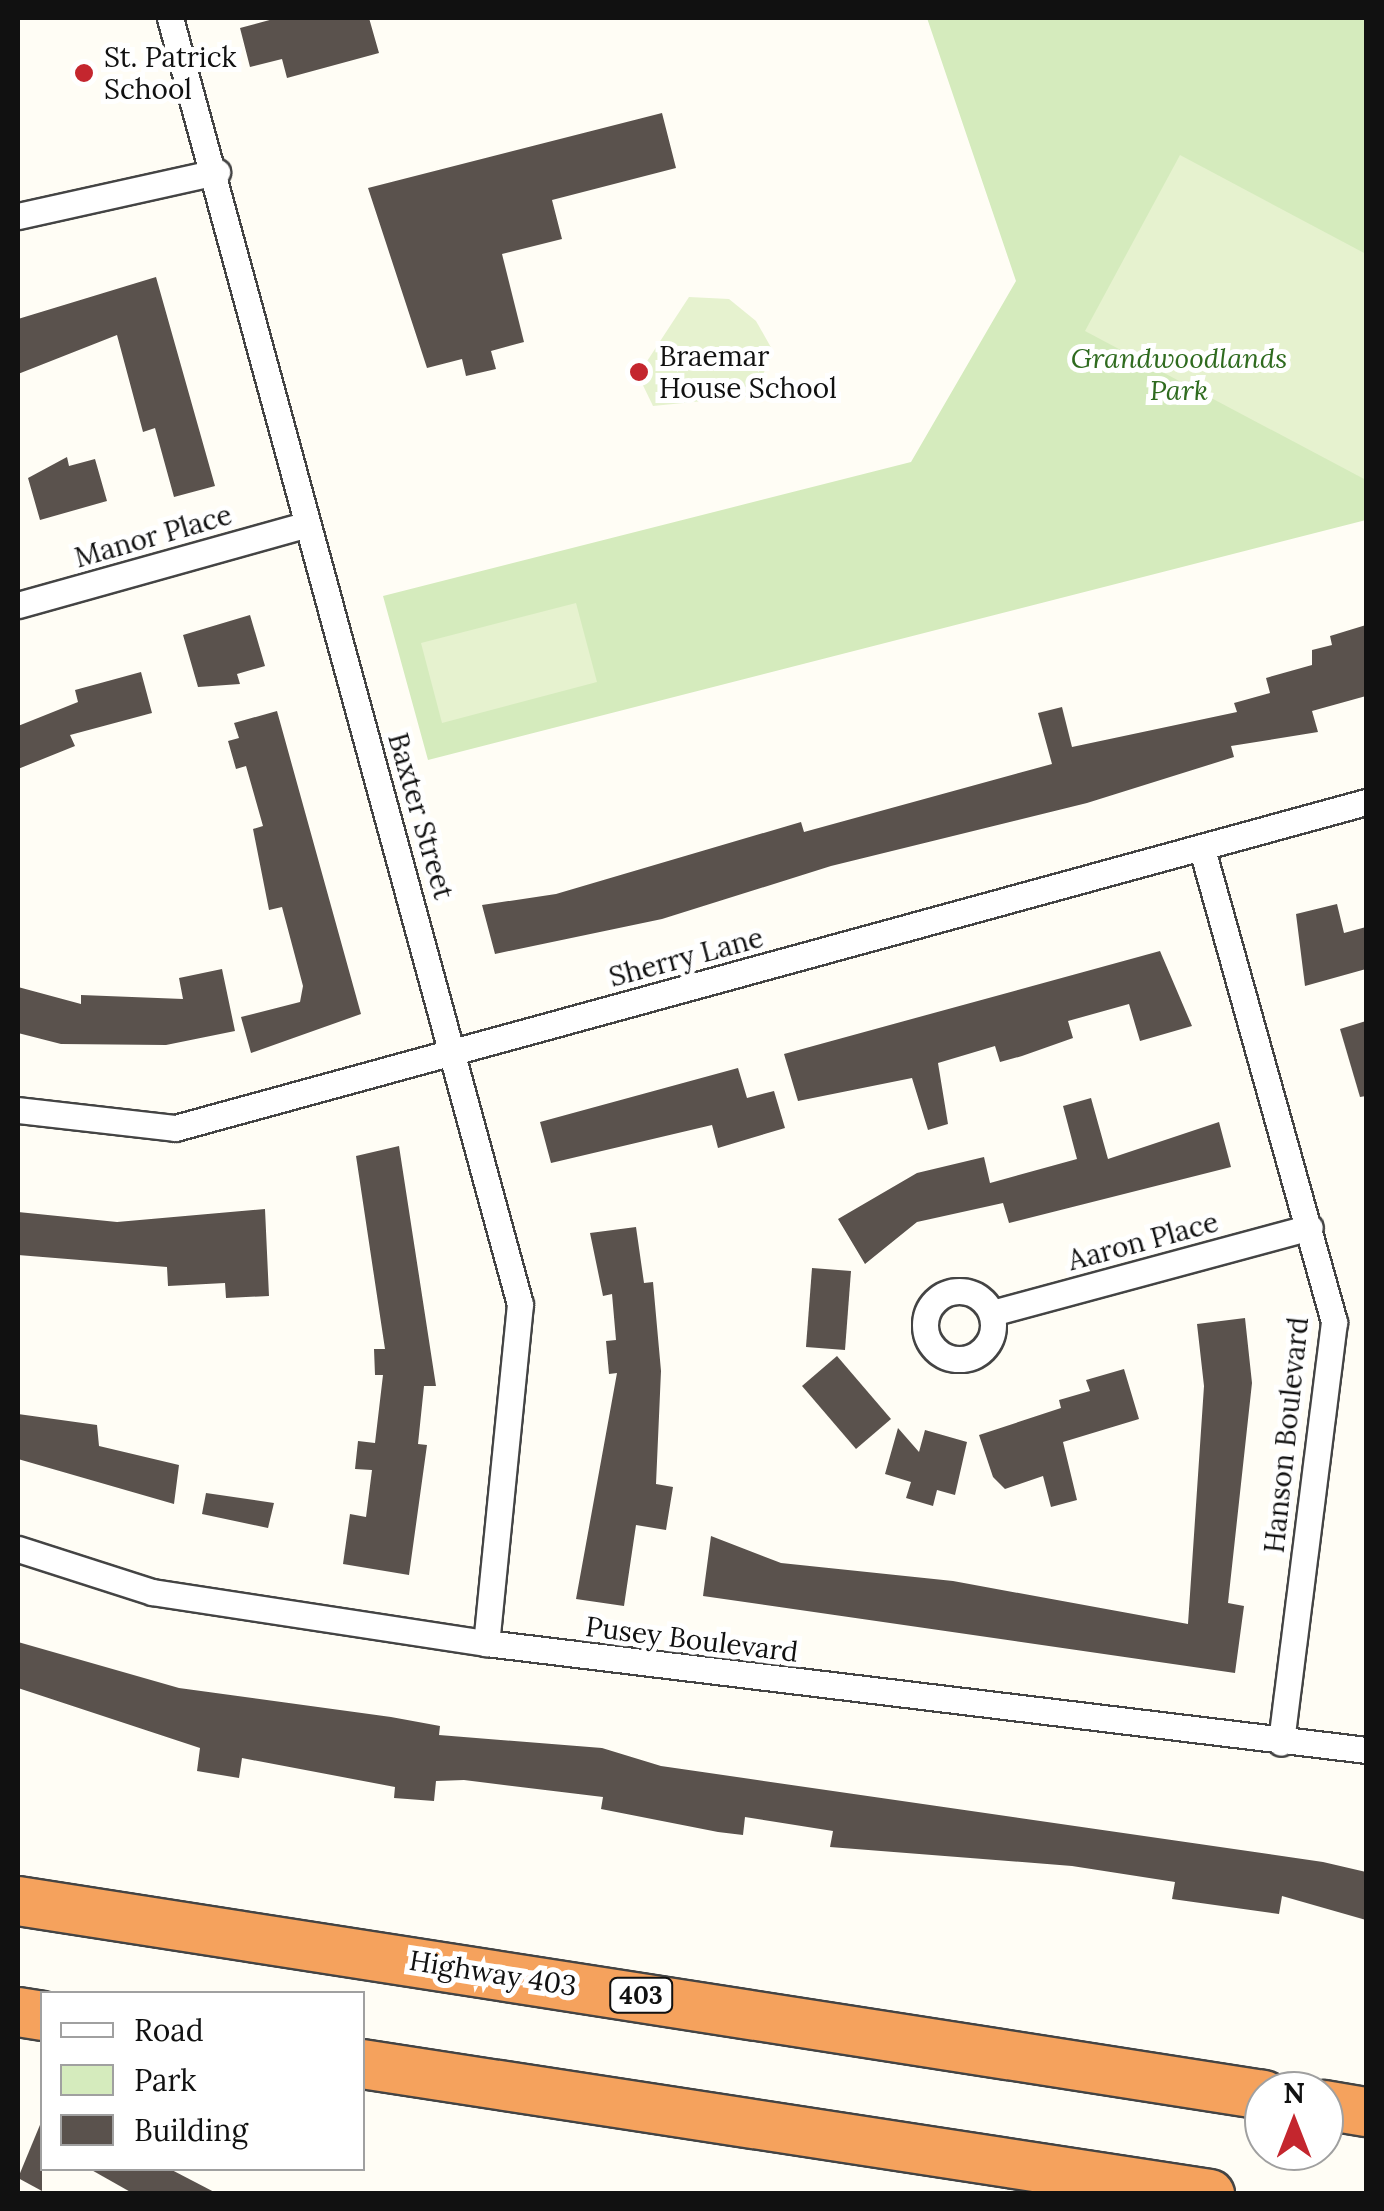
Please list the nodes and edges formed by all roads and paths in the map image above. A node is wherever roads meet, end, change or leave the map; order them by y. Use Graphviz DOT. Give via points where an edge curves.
graph roads {
  1 [pos="170,18"];
  2 [pos="216,172"];
  3 [pos="18,216"];
  4 [pos="306,525"];
  5 [pos="18,605"];
  6 [pos="1366,802"];
  7 [pos="1202,849"];
  8 [pos="458,1050"];
  9 [pos="18,1110"];
  10 [pos="1310,1227"];
  11 [pos="992,1314"];
  12 [pos="18,1549"];
  13 [pos="486,1644"];
  14 [pos="1280,1743"];
  15 [pos="1366,1750"];
  16 [pos="18,1901"];
  17 [pos="365,2064"];
  18 [pos="1244,2091"];
  19 [pos="1210,2194"];
  1 -- 2 [label="street, Baxter Street"];
  2 -- 3 [label="street"];
  2 -- 4 [label="street, Baxter Street"];
  4 -- 5 [label="street, Manor Place"];
  4 -- 8 [label="street, Baxter Street"];
  6 -- 7 [label="street, Sherry Lane"];
  7 -- 8 [label="street, Sherry Lane"];
  7 -- 10 [label="street, Hanson Boulevard"];
  8 -- 9 [label="street, Sherry Lane" via="175,1128"];
  8 -- 13 [label="street, Baxter Street" via="520,1304"];
  10 -- 11 [label="street, Aaron Place"];
  10 -- 14 [label="street, Hanson Boulevard" via="1334,1322"];
  12 -- 13 [label="street, Pusey Boulevard" via="152,1592"];
  13 -- 14 [label="street, Pusey Boulevard"];
  14 -- 15 [label="street, Pusey Boulevard"];
  16 -- 18 [label="highway, Highway 403 / 403"];
  17 -- 19 [label="highway"];
}
